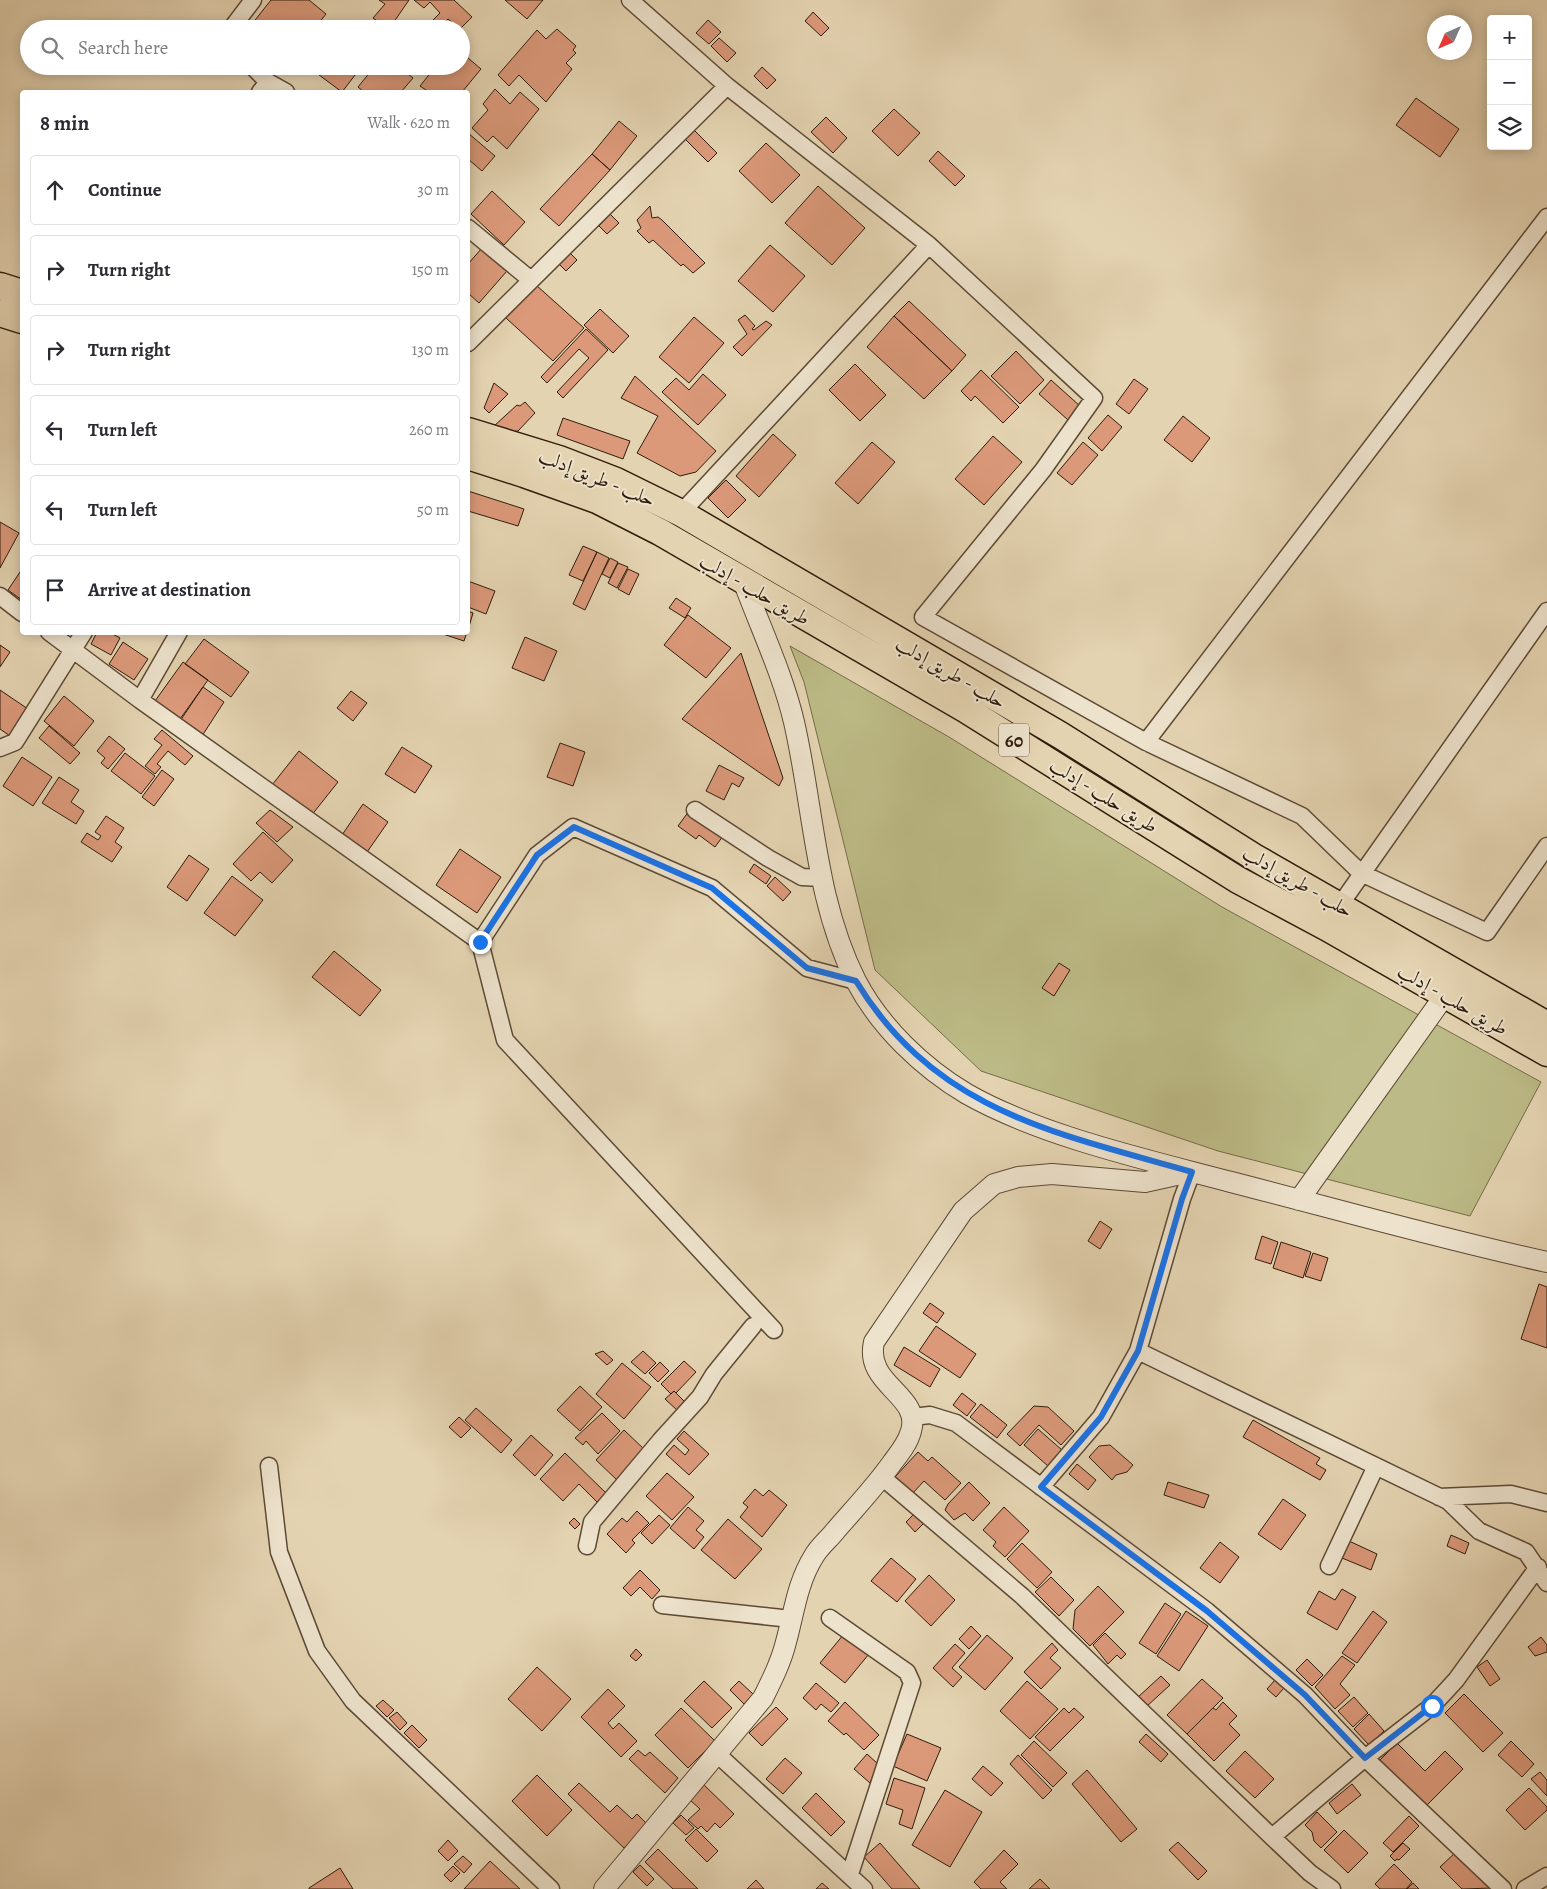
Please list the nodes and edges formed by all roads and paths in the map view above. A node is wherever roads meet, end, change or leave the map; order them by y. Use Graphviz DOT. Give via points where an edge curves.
graph roads {
  1 [pos="253,0"];
  2 [pos="630,0"];
  3 [pos="239,20"];
  4 [pos="257,75"];
  5 [pos="727,86"];
  6 [pos="264,87"];
  7 [pos="277,90"];
  8 [pos="1547,217"];
  9 [pos="470,230"];
  10 [pos="929,245"];
  11 [pos="531,280"];
  12 [pos="0,286"];
  13 [pos="20,292"];
  14 [pos="0,313"];
  15 [pos="20,319"];
  16 [pos="470,341"];
  17 [pos="470,432"];
  18 [pos="470,457"];
  19 [pos="681,513"];
  20 [pos="744,583"];
  21 [pos="0,596"];
  22 [pos="20,611"];
  23 [pos="1547,611"];
  24 [pos="53,635"];
  25 [pos="82,635"];
  26 [pos="177,635"];
  27 [pos="74,651"];
  28 [pos="140,700"];
  29 [pos="1146,742"];
  30 [pos="0,748"];
  31 [pos="694,810"];
  32 [pos="1544,856"];
  33 [pos="1361,873"];
  34 [pos="822,878"];
  35 [pos="1340,905"];
  36 [pos="480,942"];
  37 [pos="856,981"];
  38 [pos="1445,995"];
  39 [pos="1547,1025"];
  40 [pos="1547,1053"];
  41 [pos="1192,1172"];
  42 [pos="1299,1200"];
  43 [pos="1547,1262"];
  44 [pos="753,1326"];
  45 [pos="774,1330"];
  46 [pos="1138,1351"];
  47 [pos="912,1417"];
  48 [pos="269,1466"];
  49 [pos="1376,1466"];
  50 [pos="882,1477"];
  51 [pos="1041,1487"];
  52 [pos="1439,1497"];
  53 [pos="1547,1503"];
  54 [pos="587,1546"];
  55 [pos="1329,1566"];
  56 [pos="1538,1567"];
  57 [pos="1547,1583"];
  58 [pos="662,1605"];
  59 [pos="830,1618"];
  60 [pos="791,1620"];
  61 [pos="716,1753"];
  62 [pos="1365,1758"];
  63 [pos="1272,1837"];
  64 [pos="850,1874"];
  65 [pos="551,1889"];
  66 [pos="604,1889"];
  67 [pos="864,1889"];
  68 [pos="1332,1889"];
  69 [pos="1503,1889"];
  1 -- 3 [label="street"];
  2 -- 5 [label="street"];
  4 -- 6 [label="street"];
  5 -- 10 [label="street"];
  5 -- 11 [label="street"];
  6 -- 7 [label="street"];
  8 -- 29 [label="street"];
  9 -- 11 [label="street"];
  10 -- 19 [label="street"];
  10 -- 29 [label="street" via="1094,398 1043,470 923,617"];
  11 -- 16 [label="street"];
  12 -- 13 [label="highway"];
  14 -- 15 [label="highway"];
  17 -- 19 [label="highway, حلب - طريق إدلب / 60" via="559,459 616,481"];
  18 -- 20 [label="highway, طريق حلب - إدلب / 60" via="597,500 660,532"];
  19 -- 35 [label="highway, حلب - طريق إدلب / 60" via="1060,735 1254,857"];
  20 -- 34 [label="street" via="794,719"];
  20 -- 38 [label="highway, طريق حلب - إدلب / 60" via="965,709 1238,880"];
  21 -- 22 [label="street"];
  23 -- 33 [label="street"];
  24 -- 27 [label="street"];
  25 -- 27 [label="street"];
  26 -- 28 [label="street"];
  27 -- 28 [label="street"];
  27 -- 30 [label="street" via="15,742"];
  28 -- 36 [label="street"];
  29 -- 33 [label="street" via="1302,816"];
  31 -- 34 [label="street" via="802,877"];
  32 -- 33 [label="street" via="1488,932"];
  33 -- 35 [label="street"];
  34 -- 37 [label="street" via="833,923"];
  35 -- 39 [label="highway, حلب - طريق إدلب / 60"];
  36 -- 37 [label="street" via="537,855 574,827 712,888 807,968"];
  36 -- 45 [label="street" via="505,1040"];
  37 -- 41 [label="street" via="870,1004 915,1055 968,1094 1082,1140"];
  38 -- 40 [label="highway, طريق حلب - إدلب / 60"];
  38 -- 42 [label="street"];
  41 -- 42 [label="street"];
  41 -- 46 [label="street"];
  41 -- 47 [label="street" via="1146,1182 1035,1175 994,1184 981,1193 963,1211 874,1342 872,1352 878,1372 907,1405"];
  42 -- 43 [label="street"];
  44 -- 54 [label="street" via="714,1374 700,1397 592,1522"];
  46 -- 49 [label="street"];
  46 -- 51 [label="street" via="1101,1417"];
  47 -- 50 [label="street" via="912,1430 903,1448"];
  47 -- 51 [label="street" via="930,1415 956,1423"];
  48 -- 65 [label="street" via="279,1552 317,1651 353,1701"];
  49 -- 52 [label="street"];
  49 -- 55 [label="street"];
  50 -- 60 [label="street" via="814,1555 795,1599"];
  50 -- 63 [label="street" via="1022,1596"];
  51 -- 62 [label="street" via="1207,1611 1305,1695"];
  52 -- 53 [label="street" via="1511,1494"];
  52 -- 56 [label="street" via="1448,1501 1479,1531 1526,1552"];
  56 -- 57 [label="street"];
  56 -- 62 [label="street" via="1456,1680 1432,1706"];
  58 -- 60 [label="street"];
  59 -- 64 [label="street" via="907,1672 912,1683"];
  60 -- 61 [label="street" via="776,1674 763,1698"];
  61 -- 64 [label="street"];
  61 -- 66 [label="street"];
  62 -- 63 [label="street"];
  62 -- 69 [label="street"];
  63 -- 68 [label="street"];
  64 -- 67 [label="street"];
}
